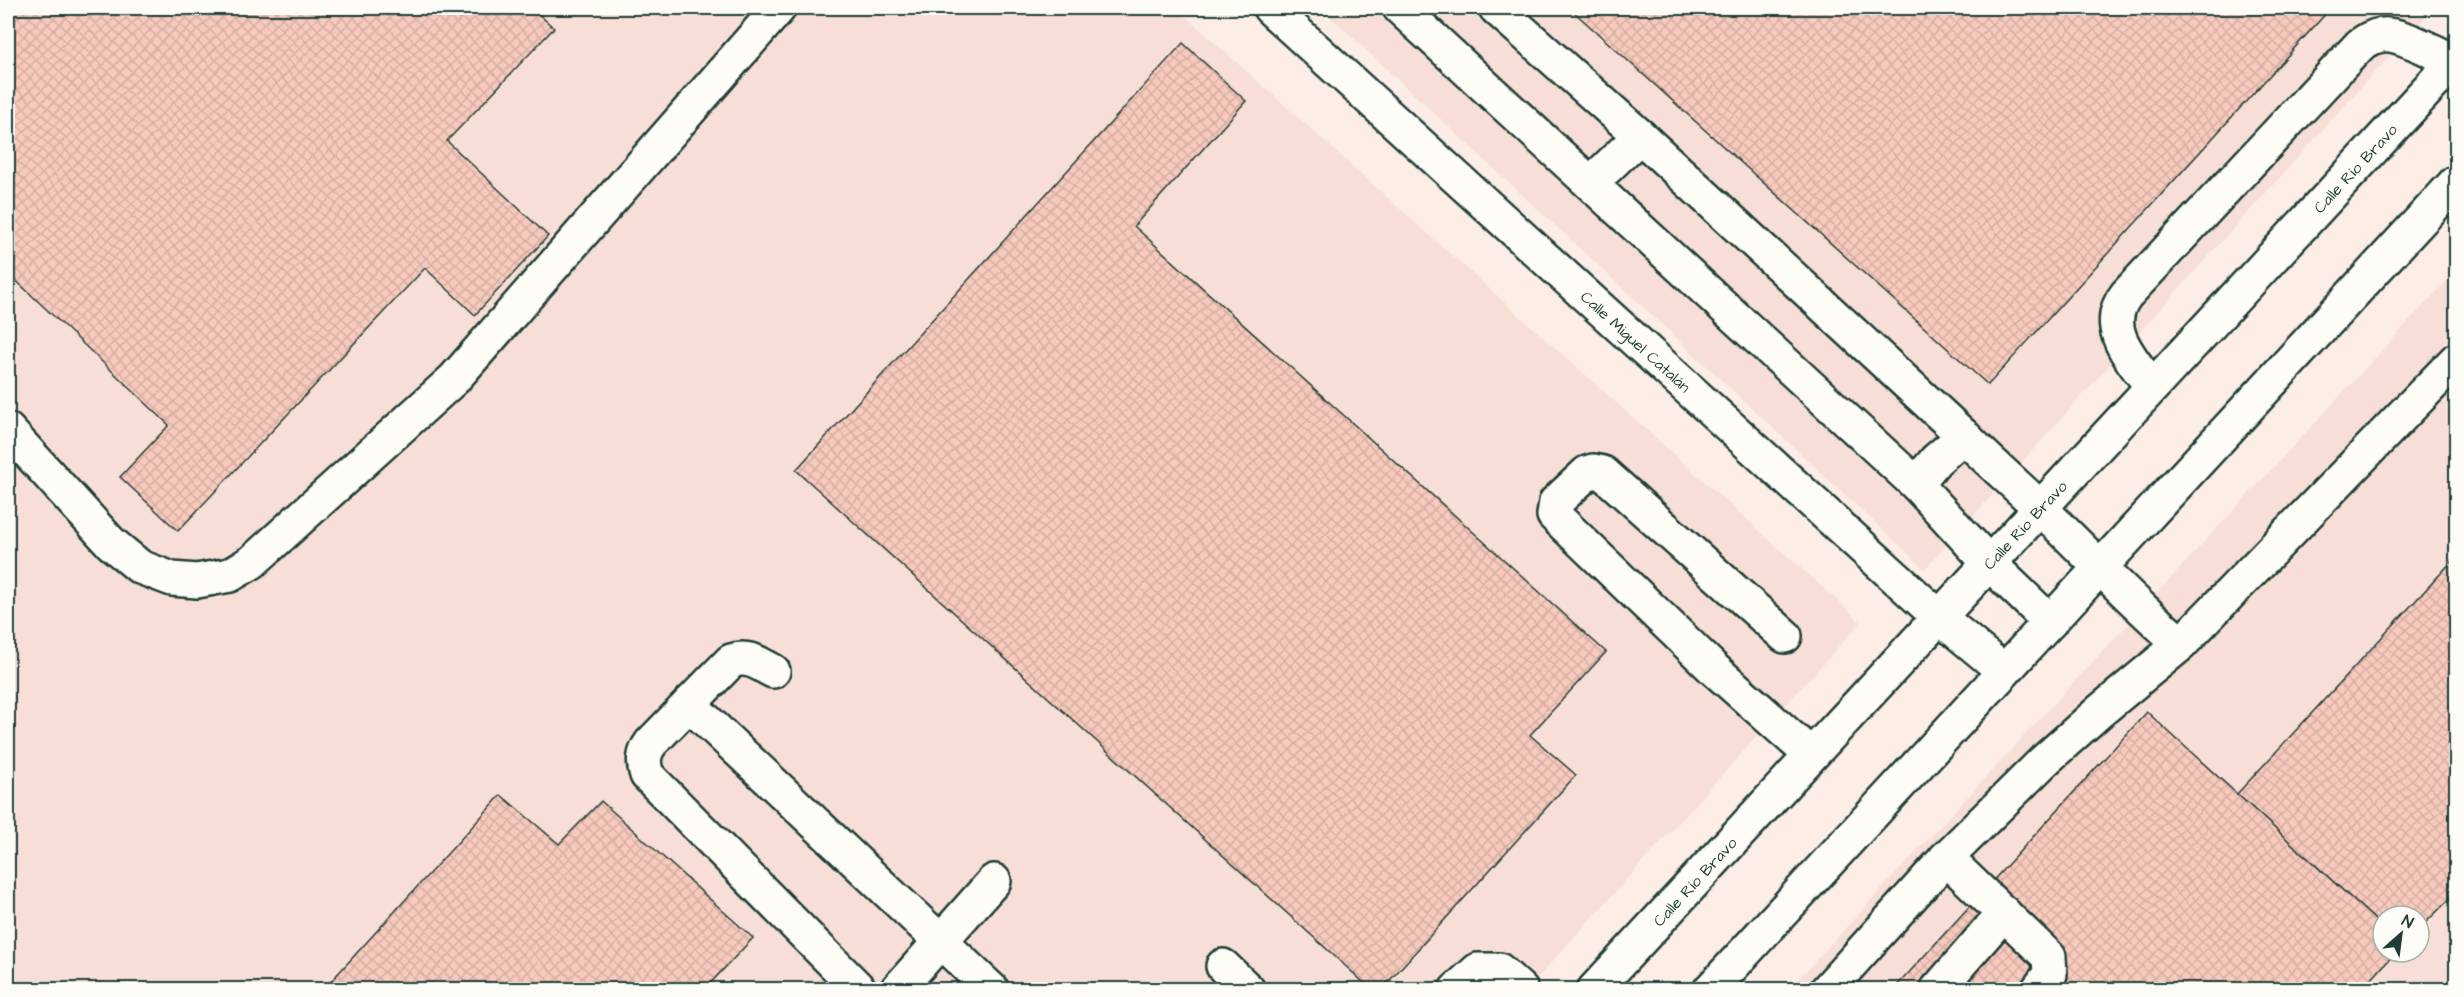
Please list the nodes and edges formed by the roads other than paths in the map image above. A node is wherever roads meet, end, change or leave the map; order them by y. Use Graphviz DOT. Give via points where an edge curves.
graph roads {
  1 [pos="779,8"];
  2 [pos="1270,8"];
  3 [pos="1400,8"];
  4 [pos="1496,8"];
  5 [pos="2456,60"];
  6 [pos="1640,136"];
  7 [pos="2457,182"];
  8 [pos="1591,183"];
  9 [pos="2457,360"];
  10 [pos="2152,387"];
  11 [pos="8,430"];
  12 [pos="1964,436"];
  13 [pos="1916,484"];
  14 [pos="2040,508"];
  15 [pos="1989,563"];
  16 [pos="2099,568"];
  17 [pos="1939,617"];
  18 [pos="2050,621"];
  19 [pos="1785,636"];
  20 [pos="2181,644"];
  21 [pos="773,671"];
  22 [pos="2004,671"];
  23 [pos="689,704"];
  24 [pos="1811,755"];
  25 [pos="1946,858"];
  26 [pos="994,881"];
  27 [pos="2004,913"];
  28 [pos="941,943"];
  29 [pos="1223,966"];
  30 [pos="860,990"];
  31 [pos="897,990"];
  32 [pos="992,990"];
  33 [pos="1248,990"];
  34 [pos="1456,990"];
  35 [pos="1521,990"];
  36 [pos="1594,990"];
  37 [pos="1710,990"];
  38 [pos="1827,990"];
  39 [pos="1937,990"];
  40 [pos="2038,990"];
  1 -- 11 [label="street" via="454,379 252,562 230,575 196,581 172,579 140,567 111,543"];
  2 -- 17 [label="street, Calle Miguel Catalán"];
  3 -- 8 [label="street"];
  4 -- 6 [label="street"];
  5 -- 10 [label="street, Calle Río Bravo"];
  5 -- 10 [label="street" via="2383,34 2360,45 2126,296 2118,311 2117,338"];
  6 -- 8 [label="street"];
  6 -- 12 [label="street"];
  7 -- 16 [label="street"];
  8 -- 13 [label="street"];
  9 -- 20 [label="street"];
  10 -- 14 [label="street, Calle Río Bravo"];
  12 -- 13 [label="street"];
  12 -- 14 [label="street"];
  13 -- 15 [label="street"];
  14 -- 15 [label="street, Calle Río Bravo"];
  14 -- 16 [label="street"];
  15 -- 17 [label="street, Calle Río Bravo"];
  15 -- 18 [label="street"];
  16 -- 18 [label="street"];
  16 -- 20 [label="street"];
  17 -- 22 [label="street, Calle Miguel Catalán"];
  17 -- 24 [label="street, Calle Río Bravo"];
  18 -- 22 [label="street"];
  19 -- 24 [label="street" via="1603,473 1587,473 1556,502 1554,515 1714,669"];
  20 -- 25 [label="street" via="2044,761"];
  21 -- 23 [label="street" via="754,660 731,661"];
  22 -- 37 [label="street"];
  23 -- 28 [label="street"];
  23 -- 30 [label="street" via="646,750 646,774"];
  24 -- 36 [label="street, Calle Río Bravo"];
  25 -- 27 [label="street"];
  25 -- 38 [label="street"];
  26 -- 28 [label="street"];
  27 -- 39 [label="street"];
  27 -- 40 [label="street" via="2050,961 2050,974"];
  28 -- 31 [label="street"];
  28 -- 32 [label="street"];
  29 -- 33 [label="street"];
  34 -- 35 [label="street" via="1478,970 1499,970"];
}
